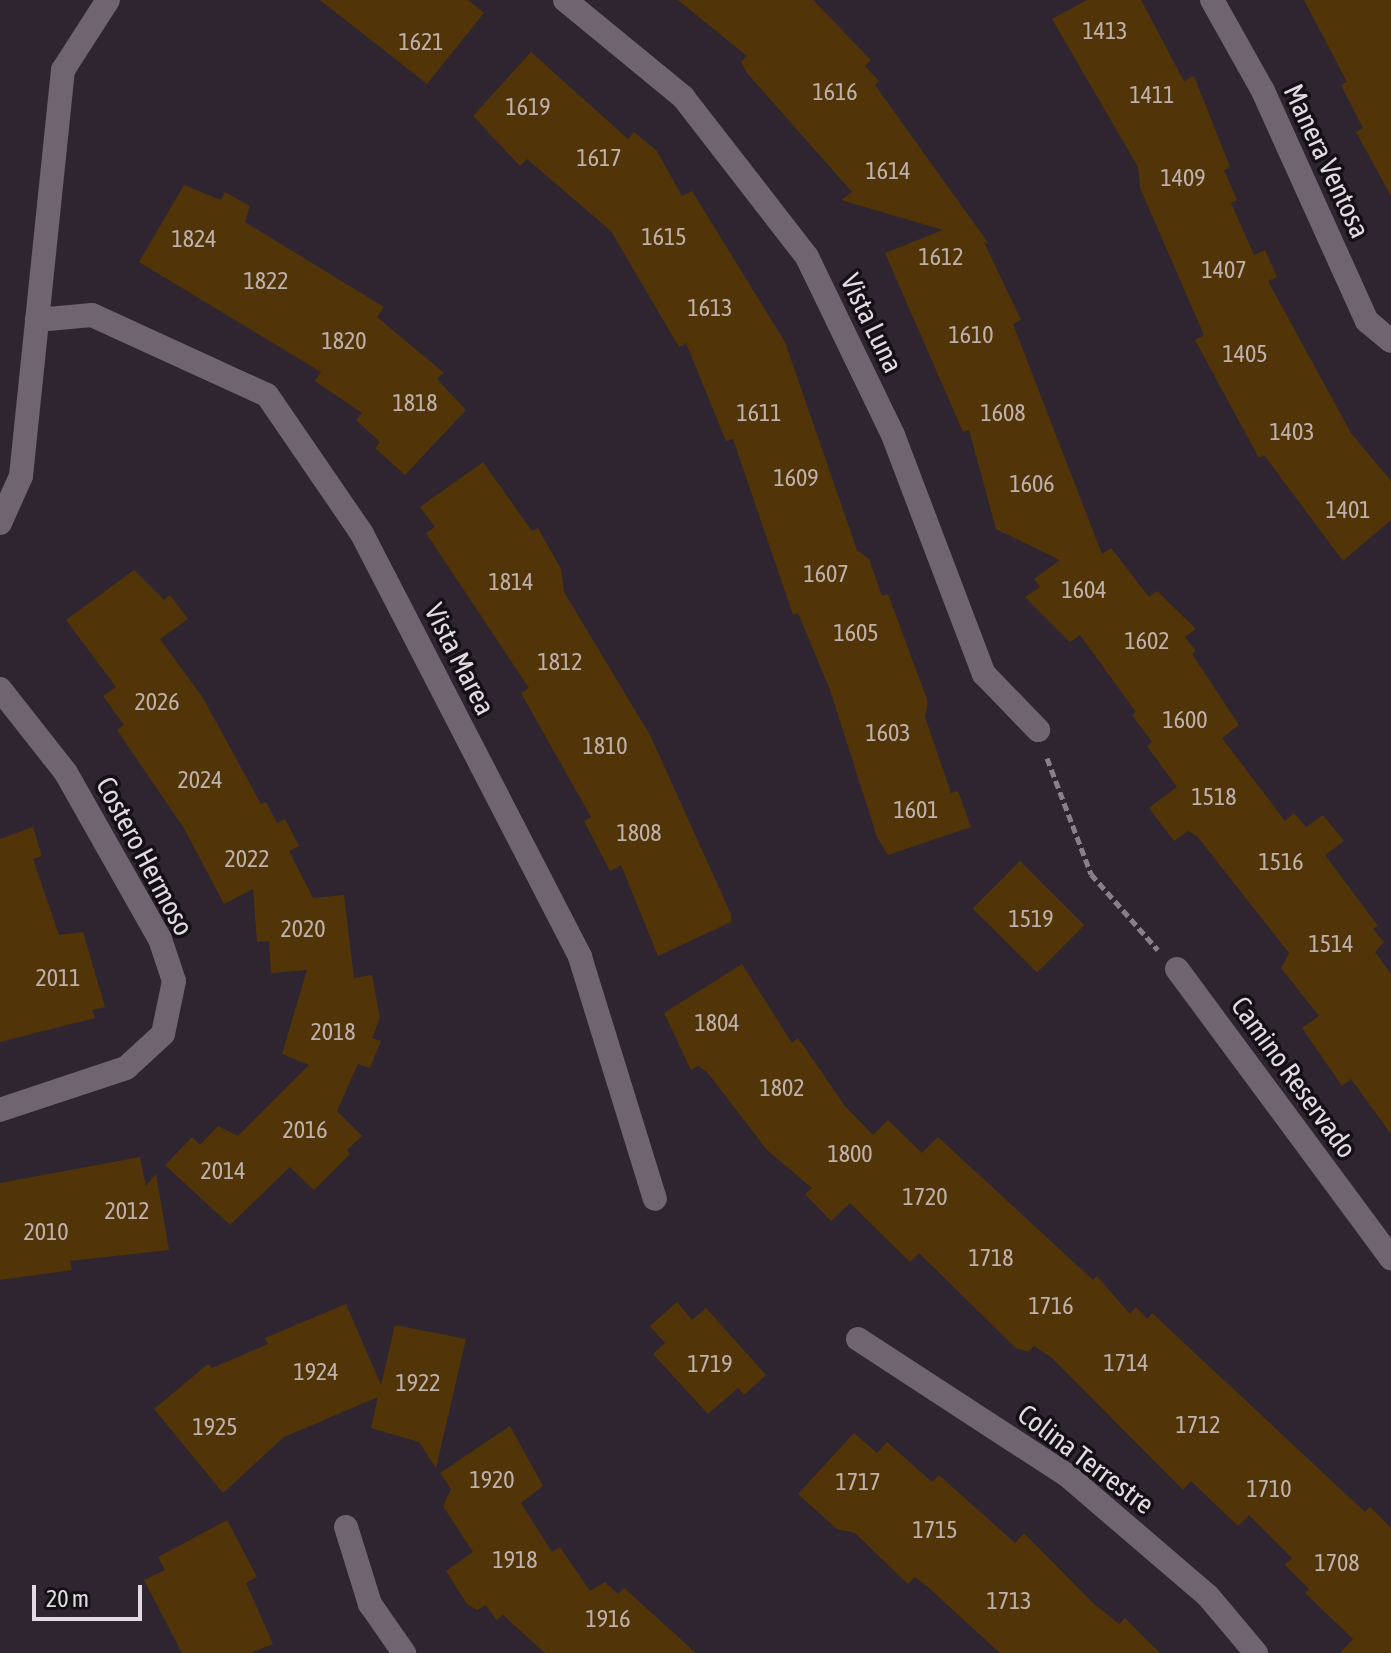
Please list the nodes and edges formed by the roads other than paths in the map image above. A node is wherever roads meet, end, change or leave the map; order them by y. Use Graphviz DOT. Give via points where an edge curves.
graph roads {
  1 [pos="108,0"];
  2 [pos="565,0"];
  3 [pos="1212,0"];
  4 [pos="37,320"];
  5 [pos="1391,341"];
  6 [pos="0,523"];
  7 [pos="0,689"];
  8 [pos="1038,730"];
  9 [pos="1177,969"];
  10 [pos="0,1110"];
  11 [pos="655,1199"];
  12 [pos="1391,1258"];
  13 [pos="858,1339"];
  14 [pos="346,1527"];
  15 [pos="404,1653"];
  16 [pos="1256,1653"];
  1 -- 4 [label="street" via="63,70"];
  2 -- 8 [label="street, Vista Luna" via="683,97 807,257 893,435 984,674"];
  3 -- 5 [label="street, Manera Ventosa" via="1263,91 1367,321"];
  4 -- 6 [label="street" via="21,476"];
  4 -- 11 [label="street, Vista Marea" via="92,315 267,395 362,534 580,957"];
  7 -- 10 [label="street, Costero Hermoso" via="66,773 160,939 174,981 163,1034 126,1068"];
  9 -- 12 [label="street, Camino Reservado"];
  13 -- 16 [label="street, Colina Terrestre" via="1068,1476 1208,1596"];
  14 -- 15 [label="street" via="370,1604"];
}
